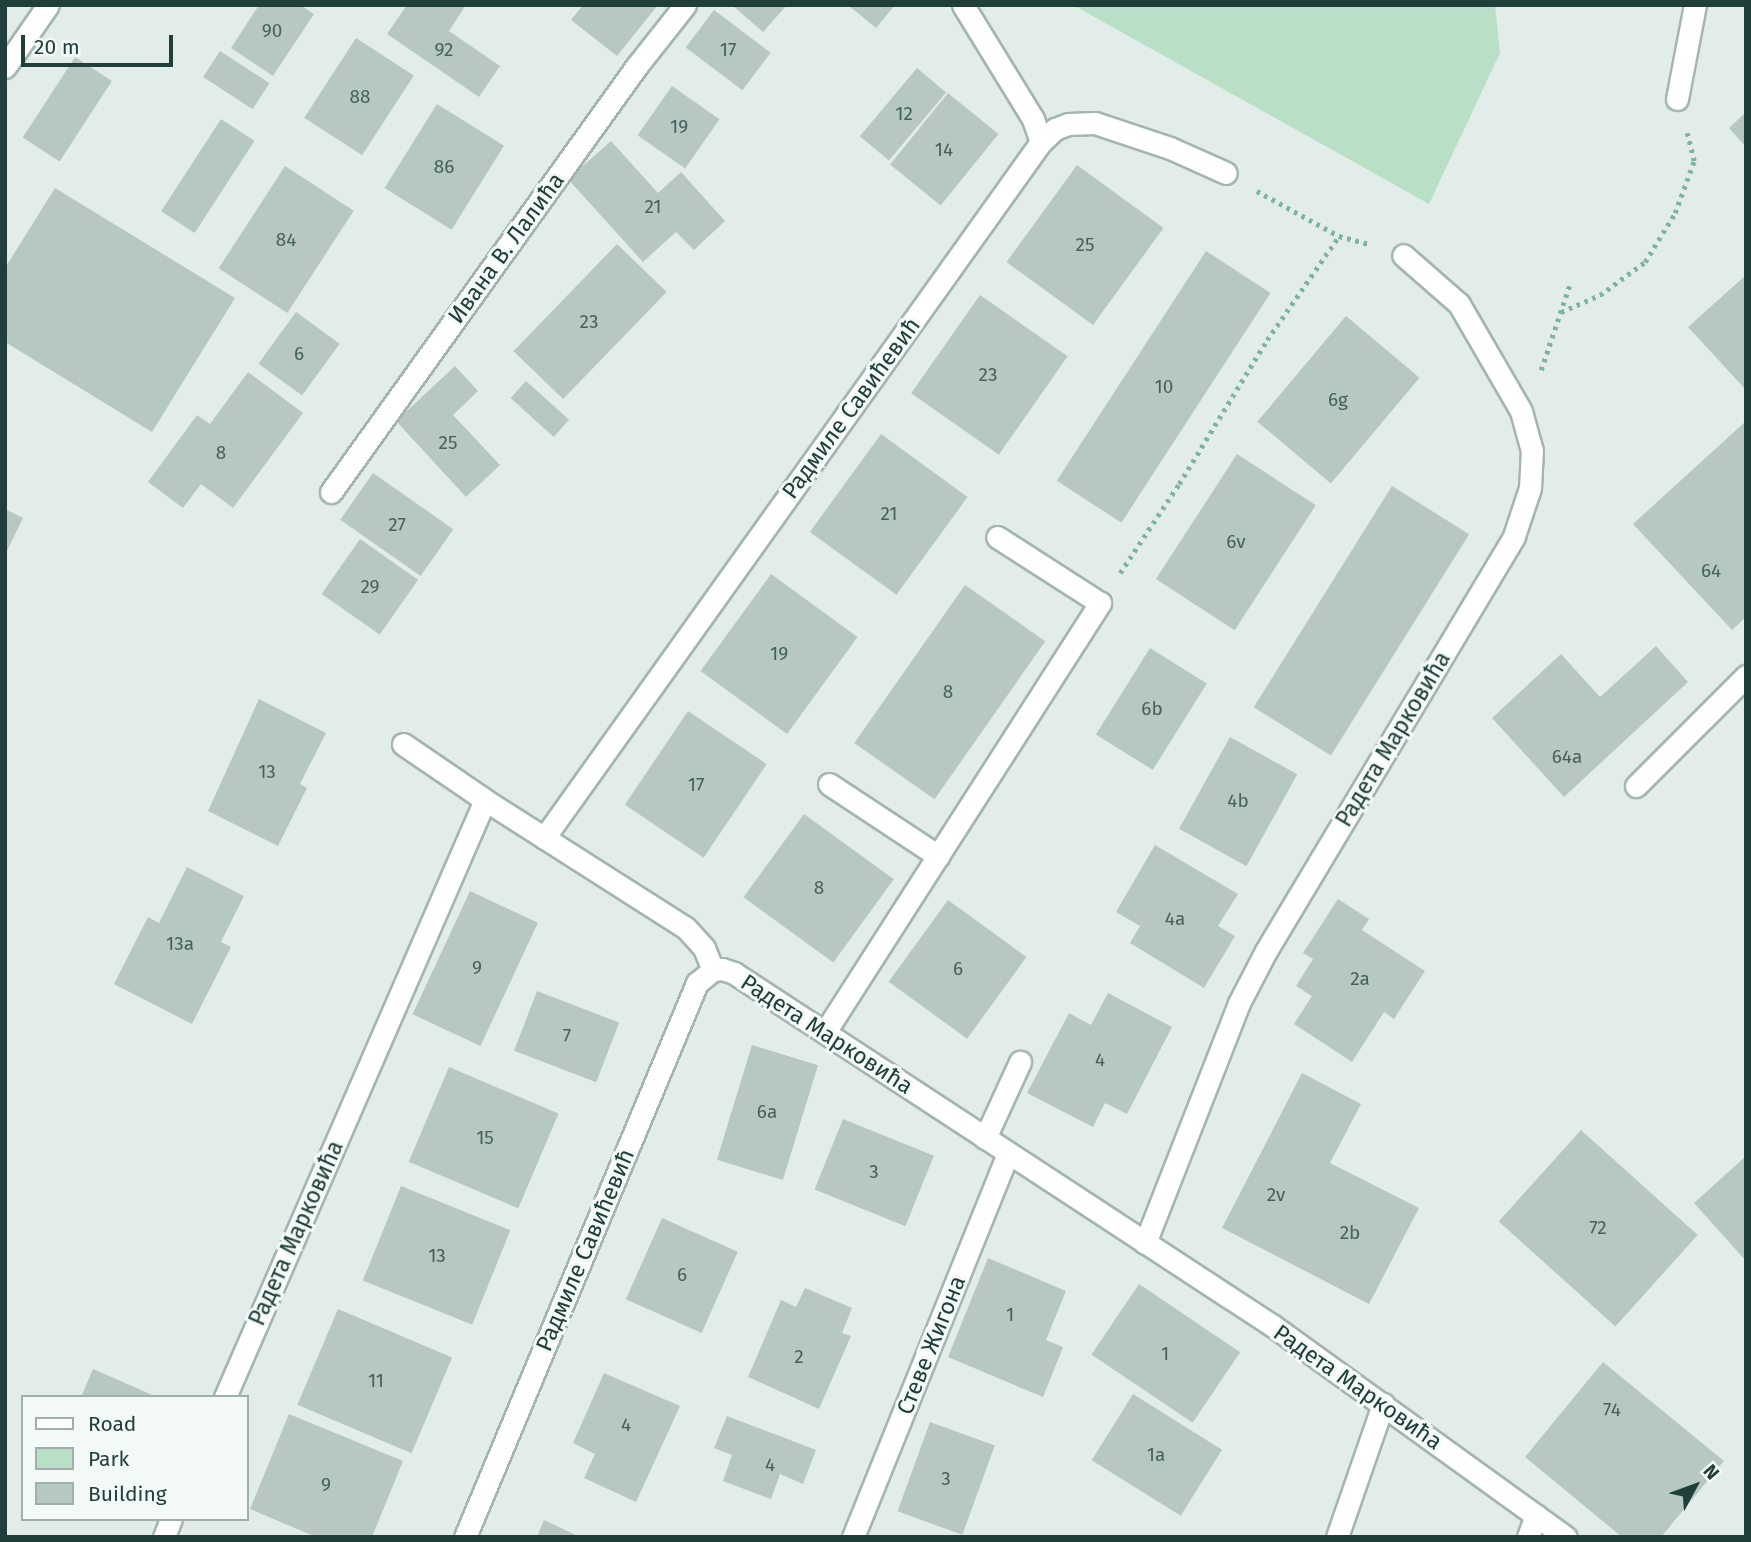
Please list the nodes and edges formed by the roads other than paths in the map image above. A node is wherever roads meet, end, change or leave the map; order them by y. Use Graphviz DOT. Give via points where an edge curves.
graph roads {
  1 [pos="48,5"];
  2 [pos="685,5"];
  3 [pos="963,5"];
  4 [pos="1695,5"];
  5 [pos="5,67"];
  6 [pos="1677,99"];
  7 [pos="1041,142"];
  8 [pos="1226,173"];
  9 [pos="1403,256"];
  10 [pos="331,492"];
  11 [pos="997,537"];
  12 [pos="1746,676"];
  13 [pos="403,744"];
  14 [pos="829,783"];
  15 [pos="1636,786"];
  16 [pos="485,800"];
  17 [pos="544,838"];
  18 [pos="938,856"];
  19 [pos="713,970"];
  20 [pos="825,1032"];
  21 [pos="1020,1062"];
  22 [pos="985,1138"];
  23 [pos="1008,1153"];
  24 [pos="1145,1243"];
  25 [pos="226,1395"];
  26 [pos="1382,1404"];
  27 [pos="1536,1515"];
  28 [pos="464,1537"];
  29 [pos="853,1537"];
  30 [pos="1337,1537"];
  31 [pos="1528,1537"];
  32 [pos="1566,1537"];
  1 -- 5 [label="street"];
  2 -- 10 [label="street, Ивана В. Лалића" via="635,67"];
  3 -- 7 [label="street" via="1032,119"];
  4 -- 6 [label="street"];
  7 -- 8 [label="street, Радмиле Савићевић" via="1068,124 1096,123"];
  7 -- 17 [label="street, Радмиле Савићевић"];
  9 -- 24 [label="street, Радета Марковића" via="1459,304 1515,399 1532,451 1530,488 1514,537 1239,1003"];
  11 -- 18 [label="street" via="1100,603"];
  12 -- 15 [label="street"];
  13 -- 16 [label="street, Радета Марковића"];
  14 -- 18 [label="street"];
  16 -- 17 [label="street, Радета Марковића"];
  16 -- 25 [label="street, Радета Марковића"];
  17 -- 19 [label="street, Радета Марковића" via="686,928 696,937"];
  18 -- 20 [label="street"];
  19 -- 20 [label="street, Радета Марковића" via="734,973"];
  19 -- 28 [label="street, Радмиле Савићевић" via="697,983"];
  20 -- 22 [label="street, Радета Марковића"];
  21 -- 22 [label="street"];
  22 -- 23 [label="street, Радета Марковића"];
  23 -- 24 [label="street, Радета Марковића"];
  23 -- 29 [label="street, Стеве Жигона"];
  24 -- 26 [label="street, Радета Марковића"];
  26 -- 27 [label="street, Радета Марковића"];
  26 -- 30 [label="street"];
  27 -- 31 [label="street"];
  27 -- 32 [label="street, Радета Марковића"];
}
